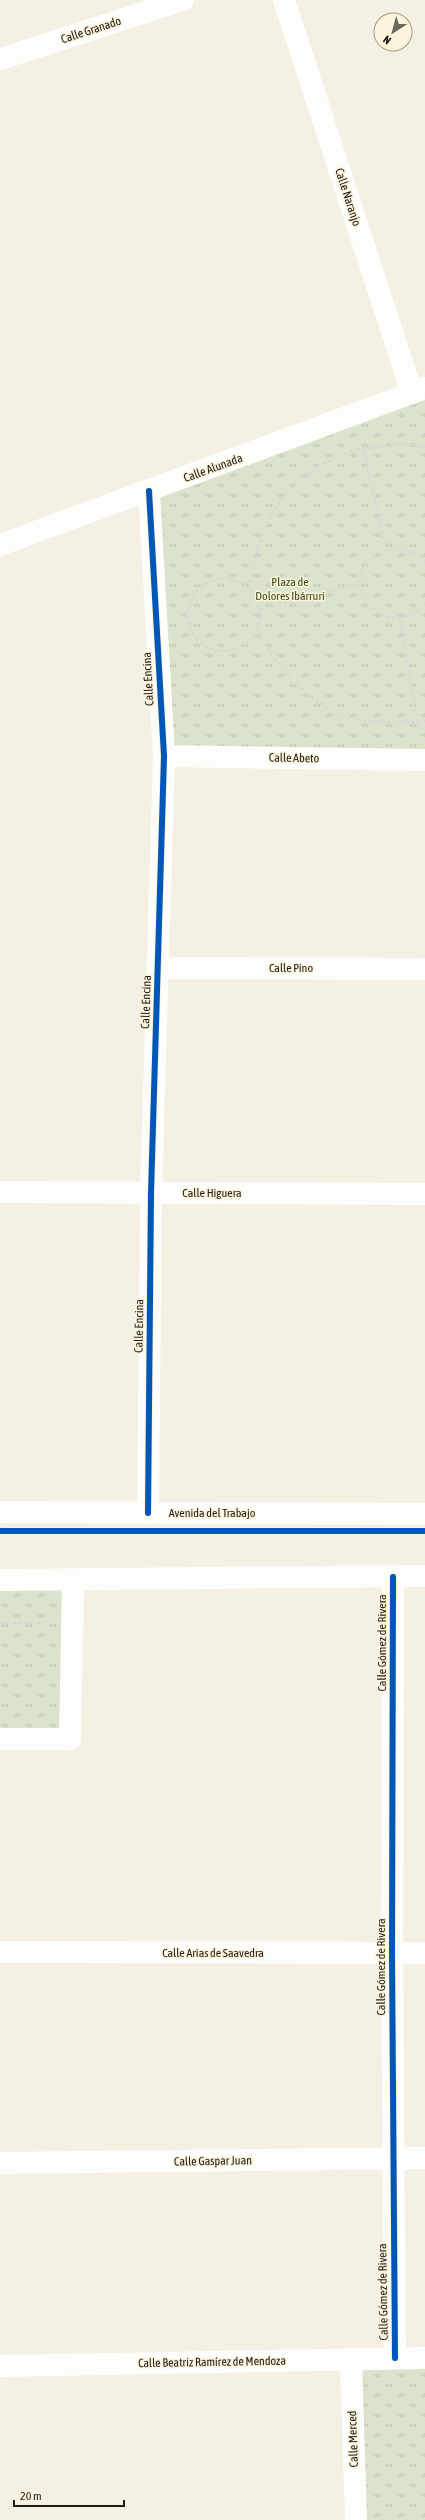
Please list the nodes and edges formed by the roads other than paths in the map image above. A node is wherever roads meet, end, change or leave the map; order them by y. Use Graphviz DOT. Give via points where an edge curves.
graph roads {
  1 [pos="183,0"];
  2 [pos="284,0"];
  3 [pos="0,59"];
  4 [pos="419,390"];
  5 [pos="149,491"];
  6 [pos="0,545"];
  7 [pos="164,756"];
  8 [pos="425,760"];
  9 [pos="158,968"];
  10 [pos="425,969"];
  11 [pos="0,1192"];
  12 [pos="151,1193"];
  13 [pos="425,1194"];
  14 [pos="0,1512"];
  15 [pos="148,1513"];
  16 [pos="425,1514"];
  17 [pos="425,1576"];
  18 [pos="393,1577"];
  19 [pos="0,1580"];
  20 [pos="73,1581"];
  21 [pos="0,1739"];
  22 [pos="0,1952"];
  23 [pos="425,1953"];
  24 [pos="392,1954"];
  25 [pos="393,2158"];
  26 [pos="425,2158"];
  27 [pos="0,2163"];
  28 [pos="395,2358"];
  29 [pos="425,2358"];
  30 [pos="351,2359"];
  31 [pos="0,2366"];
  32 [pos="356,2520"];
  1 -- 3 [label="street, Calle Granado"];
  2 -- 4 [label="street, Calle Naranjo"];
  4 -- 5 [label="street, Calle Alunada"];
  5 -- 6 [label="street, Calle Alunada"];
  5 -- 7 [label="street, Calle Encina"];
  7 -- 8 [label="street, Calle Abeto"];
  7 -- 9 [label="street, Calle Encina"];
  9 -- 10 [label="street, Calle Pino"];
  9 -- 12 [label="street, Calle Encina"];
  11 -- 12 [label="street, Calle Higuera"];
  12 -- 13 [label="street, Calle Higuera"];
  12 -- 15 [label="street, Calle Encina"];
  14 -- 15 [label="street, Avenida del Trabajo"];
  15 -- 16 [label="street, Avenida del Trabajo"];
  17 -- 18 [label="street"];
  18 -- 20 [label="street"];
  18 -- 24 [label="street, Calle Gómez de Rivera"];
  19 -- 20 [label="street"];
  20 -- 21 [label="street" via="70,1739"];
  22 -- 24 [label="street, Calle Arias de Saavedra"];
  23 -- 24 [label="street, Calle Arias de Saavedra"];
  24 -- 25 [label="street, Calle Gómez de Rivera"];
  25 -- 26 [label="street, Calle Gaspar Juan"];
  25 -- 27 [label="street, Calle Gaspar Juan"];
  25 -- 28 [label="street, Calle Gómez de Rivera"];
  28 -- 29 [label="street, Calle Beatriz Ramírez de Mendoza"];
  28 -- 30 [label="street, Calle Beatriz Ramírez de Mendoza"];
  30 -- 31 [label="street, Calle Beatriz Ramírez de Mendoza"];
  30 -- 32 [label="street, Calle Merced"];
}
